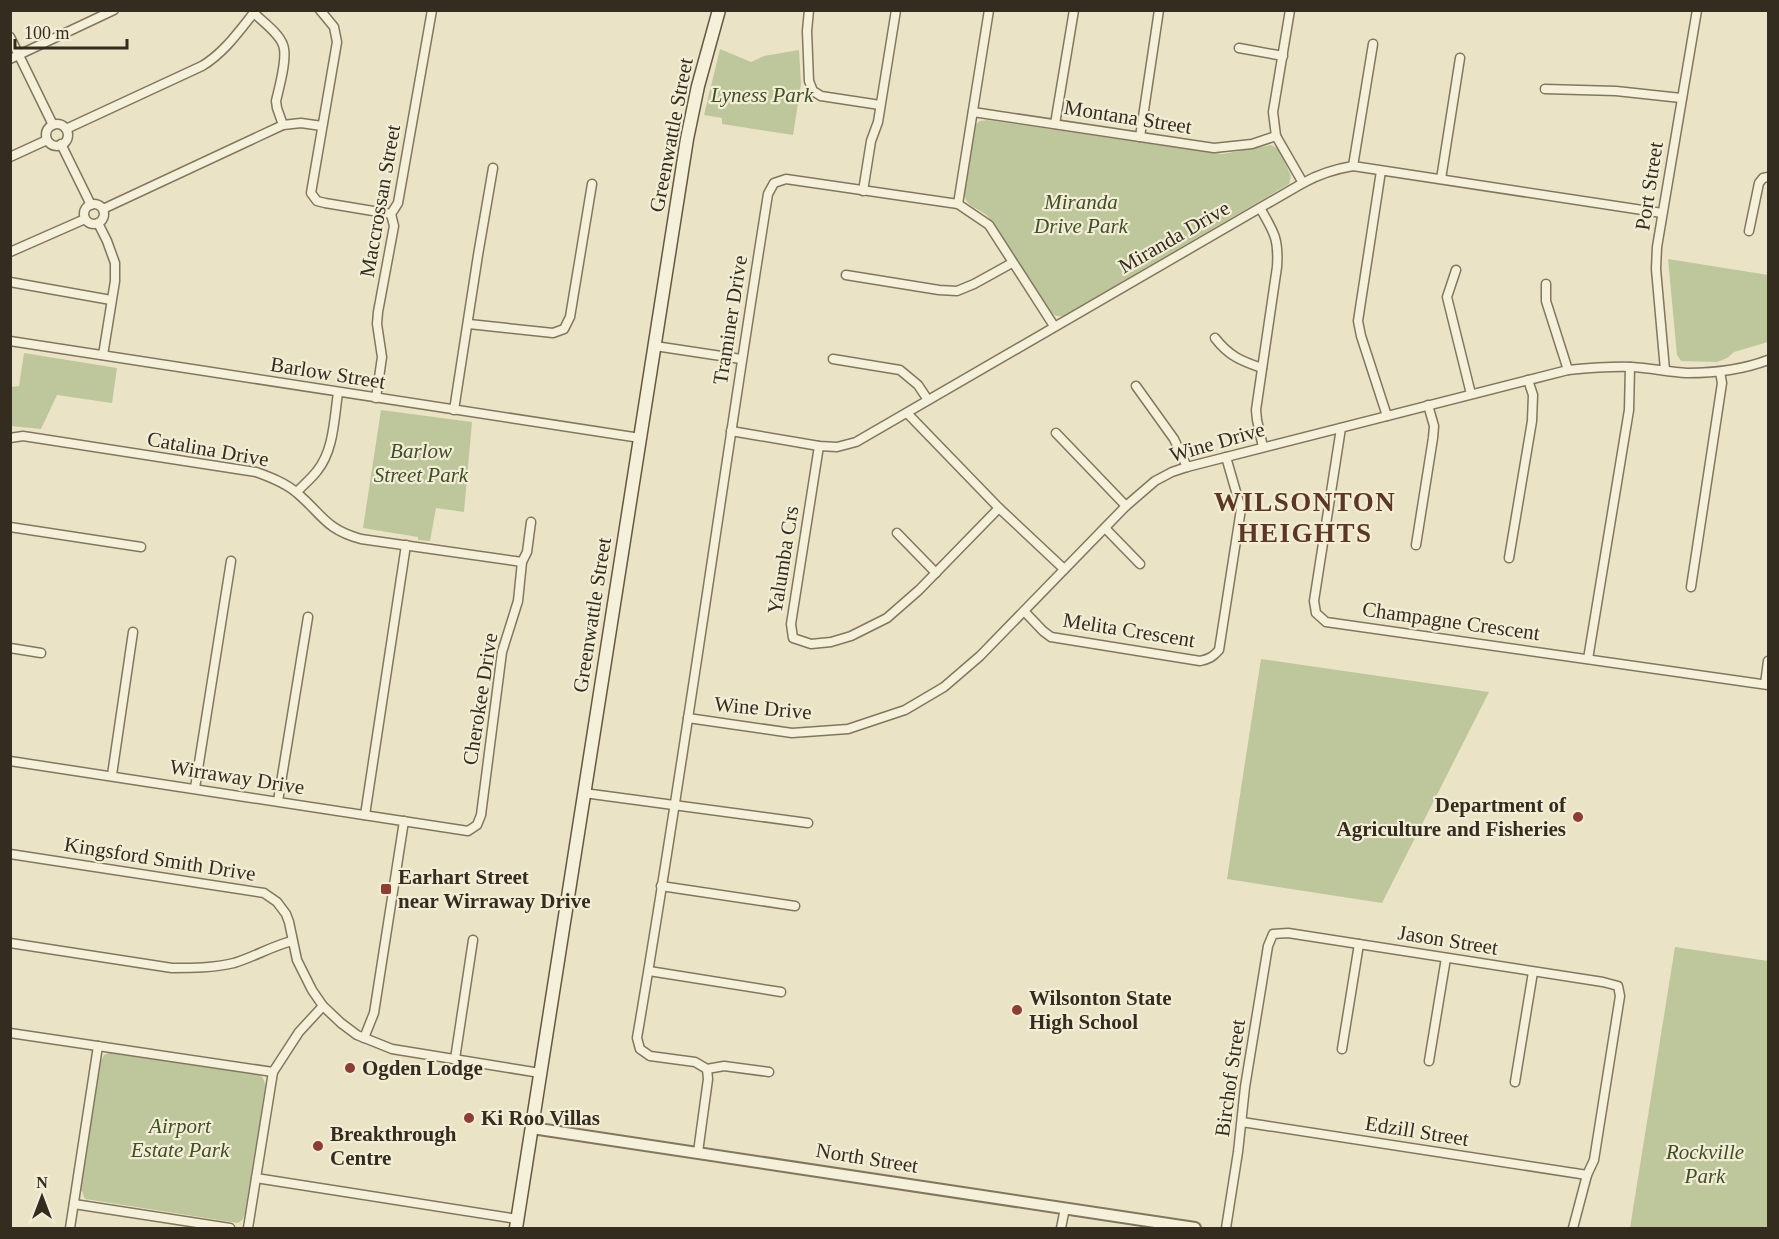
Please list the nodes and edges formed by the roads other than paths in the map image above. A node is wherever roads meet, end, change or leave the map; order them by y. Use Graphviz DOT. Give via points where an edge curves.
graph roads {
  1 [pos="114,10"];
  2 [pos="432,10"];
  3 [pos="719,10"];
  4 [pos="809,10"];
  5 [pos="896,10"];
  6 [pos="989,10"];
  7 [pos="1074,10"];
  8 [pos="1159,10"];
  9 [pos="1290,10"];
  10 [pos="1697,10"];
  11 [pos="321,11"];
  12 [pos="255,12"];
  13 [pos="10,37"];
  14 [pos="1372,44"];
  15 [pos="1239,48"];
  16 [pos="19,55"];
  17 [pos="1283,56"];
  18 [pos="1460,58"];
  19 [pos="10,59"];
  20 [pos="1545,88"];
  21 [pos="1682,98"];
  22 [pos="880,105"];
  23 [pos="973,112"];
  24 [pos="1055,124"];
  25 [pos="53,125"];
  26 [pos="283,125"];
  27 [pos="322,126"];
  28 [pos="66,129"];
  29 [pos="1276,136"];
  30 [pos="1140,137"];
  31 [pos="47,140"];
  32 [pos="61,144"];
  33 [pos="10,157"];
  34 [pos="1353,166"];
  35 [pos="493,168"];
  36 [pos="1382,171"];
  37 [pos="1768,177"];
  38 [pos="1441,179"];
  39 [pos="1303,183"];
  40 [pos="591,184"];
  41 [pos="863,191"];
  42 [pos="958,204"];
  43 [pos="91,205"];
  44 [pos="1260,208"];
  45 [pos="102,209"];
  46 [pos="1662,213"];
  47 [pos="391,214"];
  48 [pos="85,219"];
  49 [pos="98,223"];
  50 [pos="1749,231"];
  51 [pos="10,252"];
  52 [pos="1012,263"];
  53 [pos="1456,270"];
  54 [pos="846,275"];
  55 [pos="10,282"];
  56 [pos="1546,284"];
  57 [pos="111,300"];
  58 [pos="469,324"];
  59 [pos="1054,326"];
  60 [pos="1215,338"];
  61 [pos="10,341"];
  62 [pos="655,346"];
  63 [pos="103,355"];
  64 [pos="741,359"];
  65 [pos="833,359"];
  66 [pos="1768,360"];
  67 [pos="1630,367"];
  68 [pos="1262,368"];
  69 [pos="1568,370"];
  70 [pos="1665,370"];
  71 [pos="1720,372"];
  72 [pos="1528,380"];
  73 [pos="1136,386"];
  74 [pos="338,393"];
  75 [pos="1471,394"];
  76 [pos="376,398"];
  77 [pos="928,400"];
  78 [pos="1428,405"];
  79 [pos="454,410"];
  80 [pos="907,413"];
  81 [pos="1387,416"];
  82 [pos="1341,428"];
  83 [pos="731,431"];
  84 [pos="1056,434"];
  85 [pos="10,438"];
  86 [pos="640,438"];
  87 [pos="819,446"];
  88 [pos="1263,447"];
  89 [pos="1226,457"];
  90 [pos="1186,467"];
  91 [pos="297,492"];
  92 [pos="1126,506"];
  93 [pos="999,508"];
  94 [pos="531,522"];
  95 [pos="10,526"];
  96 [pos="1105,528"];
  97 [pos="897,533"];
  98 [pos="406,545"];
  99 [pos="1416,545"];
  100 [pos="141,547"];
  101 [pos="1509,558"];
  102 [pos="231,561"];
  103 [pos="522,562"];
  104 [pos="1140,564"];
  105 [pos="1064,569"];
  106 [pos="936,573"];
  107 [pos="1691,587"];
  108 [pos="1024,611"];
  109 [pos="308,617"];
  110 [pos="134,632"];
  111 [pos="10,648"];
  112 [pos="41,653"];
  113 [pos="1588,659"];
  114 [pos="1768,661"];
  115 [pos="1767,685"];
  116 [pos="688,718"];
  117 [pos="10,761"];
  118 [pos="112,775"];
  119 [pos="195,788"];
  120 [pos="584,793"];
  121 [pos="278,801"];
  122 [pos="674,805"];
  123 [pos="365,815"];
  124 [pos="404,821"];
  125 [pos="808,823"];
  126 [pos="457,830"];
  127 [pos="10,855"];
  128 [pos="662,886"];
  129 [pos="795,906"];
  130 [pos="1273,934"];
  131 [pos="473,940"];
  132 [pos="292,941"];
  133 [pos="10,943"];
  134 [pos="1359,944"];
  135 [pos="1446,958"];
  136 [pos="649,971"];
  137 [pos="1533,972"];
  138 [pos="781,992"];
  139 [pos="323,1006"];
  140 [pos="10,1033"];
  141 [pos="364,1038"];
  142 [pos="98,1046"];
  143 [pos="1342,1048"];
  144 [pos="455,1059"];
  145 [pos="1429,1061"];
  146 [pos="707,1069"];
  147 [pos="273,1072"];
  148 [pos="540,1072"];
  149 [pos="770,1072"];
  150 [pos="1515,1082"];
  151 [pos="1242,1122"];
  152 [pos="532,1128"];
  153 [pos="698,1152"];
  154 [pos="1587,1175"];
  155 [pos="256,1178"];
  156 [pos="74,1204"];
  157 [pos="1065,1208"];
  158 [pos="517,1224"];
  159 [pos="70,1228"];
  160 [pos="230,1228"];
  161 [pos="248,1228"];
  162 [pos="1061,1228"];
  163 [pos="1195,1228"];
  164 [pos="1226,1228"];
  165 [pos="1573,1228"];
  1 -- 16 [label="street"];
  2 -- 47 [label="street, Maccrossan Street" via="398,203"];
  3 -- 62 [label="main road, Greenwattle Street" via="687,139"];
  4 -- 22 [label="street" via="809,81 813,91 822,96"];
  5 -- 22 [label="street"];
  6 -- 23 [label="street"];
  7 -- 24 [label="street"];
  8 -- 30 [label="street"];
  9 -- 17 [label="street"];
  10 -- 21 [label="street, Port Street"];
  11 -- 27 [label="street" via="334,27 337,42"];
  12 -- 26 [label="street" via="284,46 276,101"];
  12 -- 28 [label="street" via="220,52 202,66"];
  13 -- 16 [label="street"];
  14 -- 34 [label="street"];
  15 -- 17 [label="street"];
  16 -- 19 [label="street"];
  16 -- 25 [label="street"];
  17 -- 29 [label="street" via="1273,112"];
  18 -- 38 [label="street"];
  20 -- 21 [label="street"];
  21 -- 46 [label="street, Port Street"];
  22 -- 41 [label="street"];
  23 -- 24 [label="street, Montana Street"];
  23 -- 42 [label="street"];
  24 -- 30 [label="street, Montana Street"];
  25 -- 28 [label="street"];
  25 -- 31 [label="street" via="46,132"];
  26 -- 27 [label="street"];
  26 -- 45 [label="street"];
  27 -- 47 [label="street" via="311,186 313,197 325,203"];
  28 -- 32 [label="street" via="67,138"];
  29 -- 30 [label="street, Montana Street" via="1252,144 1214,148"];
  29 -- 39 [label="street"];
  31 -- 32 [label="street"];
  31 -- 33 [label="street"];
  32 -- 43 [label="street"];
  34 -- 36 [label="street, Miranda Drive"];
  34 -- 39 [label="street, Miranda Drive" via="1317,175"];
  35 -- 58 [label="street"];
  36 -- 38 [label="street, Miranda Drive"];
  36 -- 81 [label="street" via="1359,321"];
  37 -- 50 [label="street" via="1759,183"];
  38 -- 46 [label="street, Miranda Drive"];
  39 -- 44 [label="street, Miranda Drive"];
  40 -- 58 [label="street" via="570,317 564,329 553,333"];
  41 -- 42 [label="street, Traminer Drive"];
  41 -- 64 [label="street, Traminer Drive" via="786,179 774,183 768,194"];
  42 -- 52 [label="street, Traminer Drive" via="989,225"];
  43 -- 45 [label="street"];
  43 -- 48 [label="street" via="84,212"];
  44 -- 59 [label="street, Miranda Drive"];
  44 -- 68 [label="street" via="1278,246"];
  45 -- 49 [label="street" via="104,215"];
  46 -- 70 [label="street, Port Street" via="1656,262"];
  47 -- 76 [label="street, Maccrossan Street" via="394,226 377,324 381,357"];
  48 -- 49 [label="street"];
  48 -- 51 [label="street"];
  49 -- 57 [label="street" via="115,263"];
  52 -- 54 [label="street" via="957,291"];
  52 -- 59 [label="street, Traminer Drive"];
  53 -- 75 [label="street" via="1447,297"];
  55 -- 57 [label="street"];
  56 -- 69 [label="street" via="1546,301"];
  57 -- 63 [label="street"];
  58 -- 79 [label="street"];
  59 -- 77 [label="street, Miranda Drive"];
  60 -- 68 [label="street" via="1232,356"];
  61 -- 63 [label="street, Barlow Street"];
  62 -- 64 [label="street"];
  62 -- 86 [label="main road, Greenwattle Street"];
  63 -- 74 [label="street, Barlow Street"];
  64 -- 83 [label="street, Traminer Drive"];
  65 -- 77 [label="street" via="900,370"];
  66 -- 71 [label="street, Wine Drive"];
  67 -- 69 [label="street, Wine Drive"];
  67 -- 70 [label="street, Wine Drive"];
  67 -- 113 [label="street" via="1629,410"];
  68 -- 88 [label="street" via="1256,410"];
  69 -- 72 [label="street, Wine Drive"];
  70 -- 71 [label="street, Wine Drive"];
  71 -- 107 [label="street" via="1722,383"];
  72 -- 75 [label="street, Wine Drive"];
  72 -- 101 [label="street" via="1533,395 1532,421"];
  73 -- 90 [label="street" via="1174,439"];
  74 -- 76 [label="street, Barlow Street"];
  74 -- 91 [label="street" via="325,458"];
  75 -- 78 [label="street, Wine Drive"];
  76 -- 79 [label="street, Barlow Street"];
  77 -- 80 [label="street, Miranda Drive"];
  78 -- 81 [label="street, Wine Drive"];
  78 -- 99 [label="street" via="1433,438"];
  79 -- 86 [label="street, Barlow Street"];
  80 -- 87 [label="street, Miranda Drive" via="856,442"];
  80 -- 93 [label="street"];
  81 -- 82 [label="street, Wine Drive"];
  82 -- 88 [label="street, Wine Drive"];
  82 -- 113 [label="street, Champagne Crescent" via="1314,601 1316,613 1326,622"];
  83 -- 87 [label="street, Miranda Drive"];
  83 -- 116 [label="street, Traminer Drive"];
  84 -- 92 [label="street"];
  85 -- 91 [label="street, Catalina Drive" via="23,436 256,472"];
  86 -- 120 [label="main road, Greenwattle Street"];
  87 -- 106 [label="street, Yalumba Crs" via="791,624 793,638 811,644 831,642 868,629 902,607"];
  88 -- 89 [label="street, Wine Drive"];
  89 -- 90 [label="street, Wine Drive"];
  89 -- 108 [label="street, Melita Crescent" via="1240,509 1219,650 1209,660 1051,637"];
  90 -- 92 [label="street, Wine Drive" via="1155,482"];
  91 -- 98 [label="street, Catalina Drive" via="318,515 344,534"];
  92 -- 96 [label="street, Wine Drive"];
  93 -- 105 [label="street"];
  93 -- 106 [label="street, Yalumba Crs"];
  94 -- 103 [label="street, Cherokee Drive"];
  95 -- 100 [label="street"];
  96 -- 104 [label="street"];
  96 -- 105 [label="street, Wine Drive"];
  97 -- 106 [label="street"];
  98 -- 103 [label="street, Catalina Drive"];
  98 -- 123 [label="street"];
  102 -- 119 [label="street"];
  103 -- 126 [label="street, Cherokee Drive" via="518,601 502,652 481,815 477,825 468,831"];
  105 -- 108 [label="street, Wine Drive"];
  108 -- 116 [label="street, Wine Drive" via="944,687 905,710 848,729 792,733"];
  109 -- 121 [label="street"];
  110 -- 118 [label="street"];
  111 -- 112 [label="street"];
  113 -- 115 [label="street, Champagne Crescent"];
  114 -- 115 [label="street"];
  116 -- 122 [label="street, Traminer Drive"];
  117 -- 118 [label="street, Wirraway Drive"];
  118 -- 119 [label="street, Wirraway Drive"];
  119 -- 121 [label="street, Wirraway Drive"];
  120 -- 122 [label="street"];
  120 -- 148 [label="main road, Greenwattle Street"];
  121 -- 123 [label="street, Wirraway Drive"];
  122 -- 125 [label="street"];
  122 -- 128 [label="street, Traminer Drive"];
  123 -- 124 [label="street, Wirraway Drive"];
  124 -- 126 [label="street, Wirraway Drive"];
  124 -- 141 [label="street" via="374,1014"];
  127 -- 132 [label="street, Kingsford Smith Drive" via="264,893 278,902 286,914"];
  128 -- 129 [label="street"];
  128 -- 136 [label="street, Traminer Drive"];
  130 -- 134 [label="street, Jason Street"];
  130 -- 151 [label="street, Birchof Street"];
  131 -- 144 [label="street"];
  132 -- 133 [label="street" via="234,963 195,968 172,968"];
  132 -- 139 [label="street, Kingsford Smith Drive" via="297,960"];
  134 -- 135 [label="street, Jason Street"];
  134 -- 143 [label="street"];
  135 -- 137 [label="street, Jason Street"];
  135 -- 145 [label="street"];
  136 -- 138 [label="street"];
  136 -- 146 [label="street, Traminer Drive" via="637,1038 640,1049 650,1056 695,1062"];
  137 -- 150 [label="street"];
  137 -- 154 [label="street, Jason Street" via="1618,986 1620,996 1596,1148"];
  139 -- 141 [label="street, Kingsford Smith Drive"];
  139 -- 147 [label="street" via="299,1032"];
  140 -- 142 [label="street"];
  141 -- 144 [label="street, Kingsford Smith Drive" via="392,1049"];
  142 -- 147 [label="street"];
  142 -- 156 [label="street"];
  144 -- 148 [label="street, Kingsford Smith Drive"];
  146 -- 149 [label="street" via="724,1066"];
  146 -- 153 [label="street"];
  147 -- 155 [label="street"];
  148 -- 152 [label="main road, Greenwattle Street"];
  151 -- 154 [label="street, Edzill Street"];
  151 -- 164 [label="street, Birchof Street"];
  152 -- 153 [label="street, North Street"];
  152 -- 158 [label="main road, Greenwattle Street"];
  153 -- 157 [label="street, North Street"];
  154 -- 165 [label="street"];
  155 -- 158 [label="street"];
  155 -- 161 [label="street"];
  156 -- 159 [label="street"];
  156 -- 160 [label="street"];
  157 -- 162 [label="street"];
  157 -- 163 [label="street, North Street"];
}
